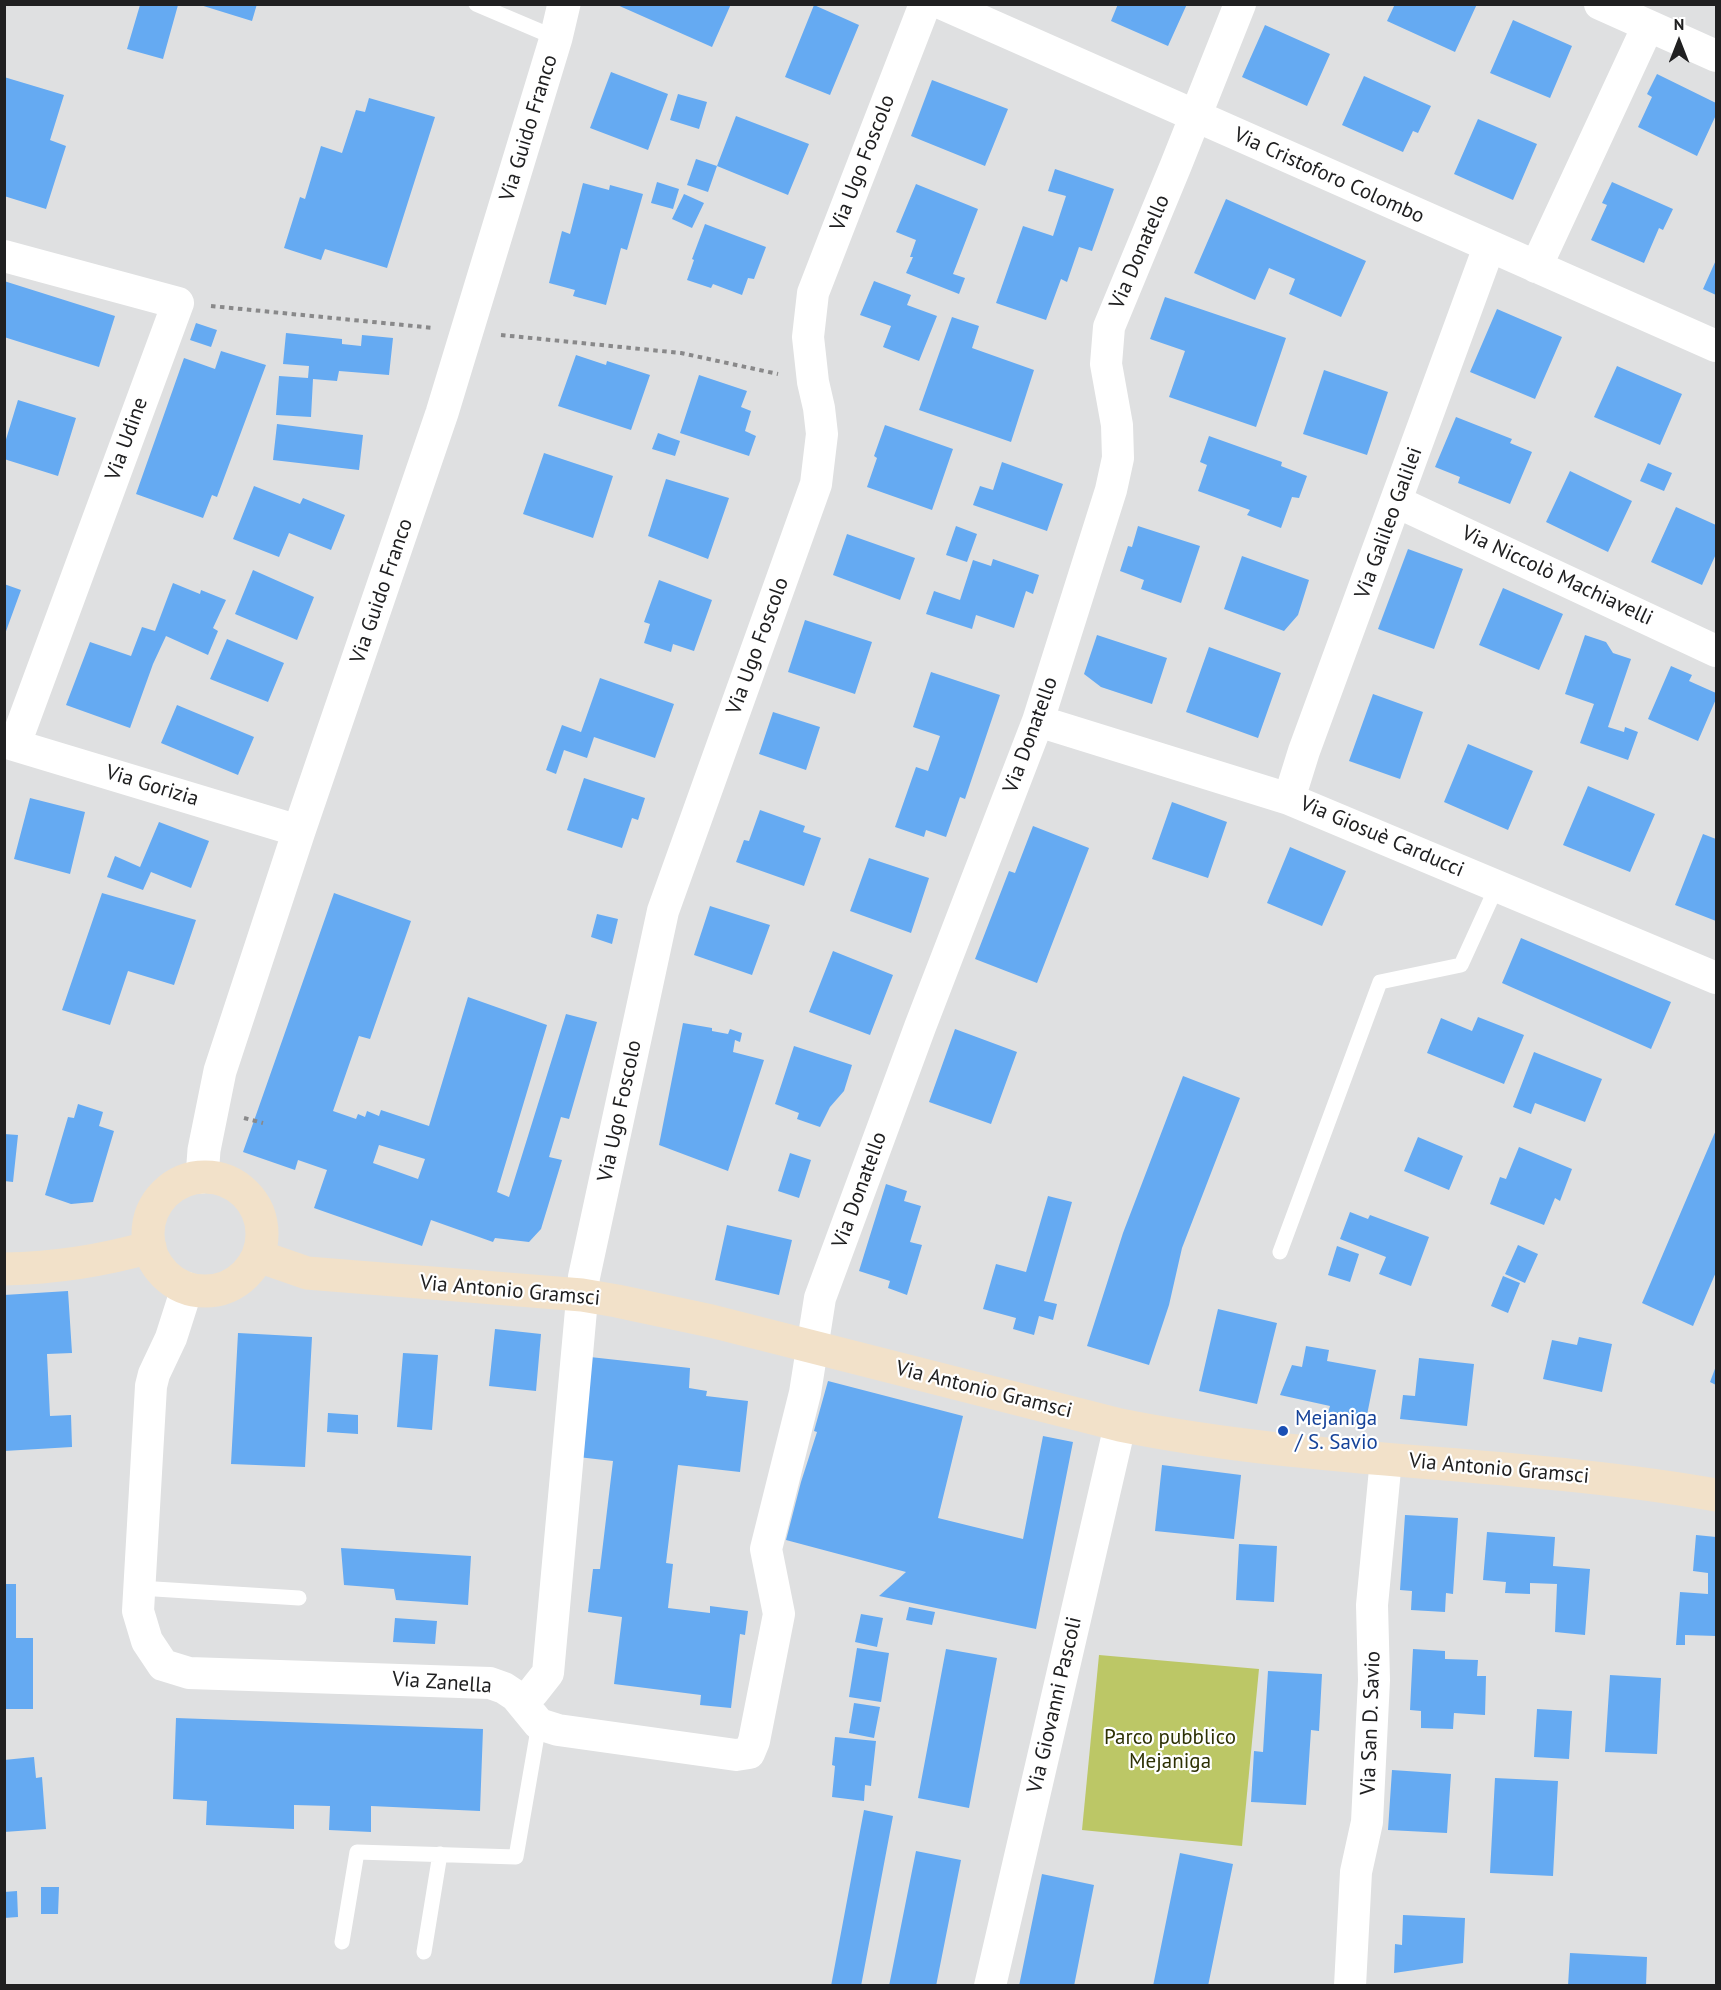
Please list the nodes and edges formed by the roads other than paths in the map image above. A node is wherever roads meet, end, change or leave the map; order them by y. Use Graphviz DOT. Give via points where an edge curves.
graph roads {
  1 [pos="476,4"];
  2 [pos="564,4"];
  3 [pos="925,4"];
  4 [pos="943,4"];
  5 [pos="1240,4"];
  6 [pos="1600,4"];
  7 [pos="1648,26"];
  8 [pos="556,38"];
  9 [pos="1716,56"];
  10 [pos="1194,116"];
  11 [pos="1489,247"];
  12 [pos="4,256"];
  13 [pos="1536,267"];
  14 [pos="1716,346"];
  15 [pos="1397,502"];
  16 [pos="1716,651"];
  17 [pos="1038,721"];
  18 [pos="10,743"];
  19 [pos="1289,799"];
  20 [pos="299,831"];
  21 [pos="1497,886"];
  22 [pos="1716,978"];
  23 [pos="202,1177"];
  24 [pos="150,1247"];
  25 [pos="1280,1252"];
  26 [pos="258,1256"];
  27 [pos="4,1269"];
  28 [pos="187,1288"];
  29 [pos="582,1295"];
  30 [pos="812,1346"];
  31 [pos="1120,1425"];
  32 [pos="1386,1460"];
  33 [pos="1716,1494"];
  34 [pos="139,1588"];
  35 [pos="299,1598"];
  36 [pos="530,1713"];
  37 [pos="440,1854"];
  38 [pos="342,1942"];
  39 [pos="424,1953"];
  40 [pos="990,1986"];
  41 [pos="1350,1986"];
  1 -- 8 [label="lane"];
  2 -- 8 [label="street, Via Guido Franco"];
  3 -- 29 [label="street, Via Ugo Foscolo" via="813,293 808,337 822,434 816,484 663,911"];
  4 -- 10 [label="street, Via Cristoforo Colombo"];
  5 -- 10 [label="street, Via Donatello"];
  6 -- 7 [label="street"];
  7 -- 9 [label="street"];
  7 -- 13 [label="street"];
  8 -- 20 [label="street, Via Guido Franco" via="442,413"];
  10 -- 11 [label="street, Via Cristoforo Colombo"];
  10 -- 17 [label="street, Via Donatello" via="1109,327 1106,364 1118,425 1118,458"];
  11 -- 13 [label="street, Via Cristoforo Colombo"];
  11 -- 15 [label="street, Via Galileo Galilei"];
  12 -- 18 [label="street, Via Udine" via="177,303"];
  13 -- 14 [label="street, Via Cristoforo Colombo"];
  15 -- 16 [label="street, Via Niccolò Machiavelli"];
  15 -- 19 [label="street, Via Galileo Galilei"];
  17 -- 19 [label="street, Via Giosuè Carducci"];
  17 -- 30 [label="street, Via Donatello" via="820,1298"];
  18 -- 20 [label="street, Via Gorizia"];
  19 -- 21 [label="street, Via Giosuè Carducci"];
  20 -- 23 [label="street, Via Guido Franco" via="220,1071"];
  21 -- 22 [label="street, Via Giosuè Carducci"];
  21 -- 25 [label="lane" via="1461,965 1380,982"];
  23 -- 24 [label="main road" via="185,1180 159,1200 151,1215"];
  23 -- 26 [label="main road" via="230,1183 252,1201 262,1228"];
  24 -- 27 [label="main road" via="73,1264"];
  24 -- 28 [label="main road" via="167,1277"];
  26 -- 28 [label="main road" via="249,1271 221,1289"];
  26 -- 29 [label="main road, Via Antonio Gramsci" via="308,1273"];
  28 -- 34 [label="street, Via Zanella" via="151,1386"];
  29 -- 30 [label="main road, Via Antonio Gramsci"];
  29 -- 36 [label="street, Via Ugo Foscolo" via="548,1673 533,1692"];
  30 -- 31 [label="main road, Via Antonio Gramsci"];
  30 -- 36 [label="street, Via Zanella" via="805,1393 766,1549 780,1614 749,1753 735,1755 558,1730"];
  31 -- 32 [label="main road, Via Antonio Gramsci" via="1173,1436"];
  31 -- 40 [label="street, Via Giovanni Pascoli"];
  32 -- 33 [label="main road, Via Antonio Gramsci" via="1587,1476"];
  32 -- 41 [label="street, Via San D. Savio" via="1372,1605 1374,1680 1368,1822 1356,1872"];
  34 -- 35 [label="lane"];
  34 -- 36 [label="street, Via Zanella" via="138,1611 147,1641 163,1665 189,1673 490,1683 516,1696"];
  36 -- 37 [label="lane" via="516,1857"];
  37 -- 38 [label="lane" via="357,1852"];
  37 -- 39 [label="lane"];
}
